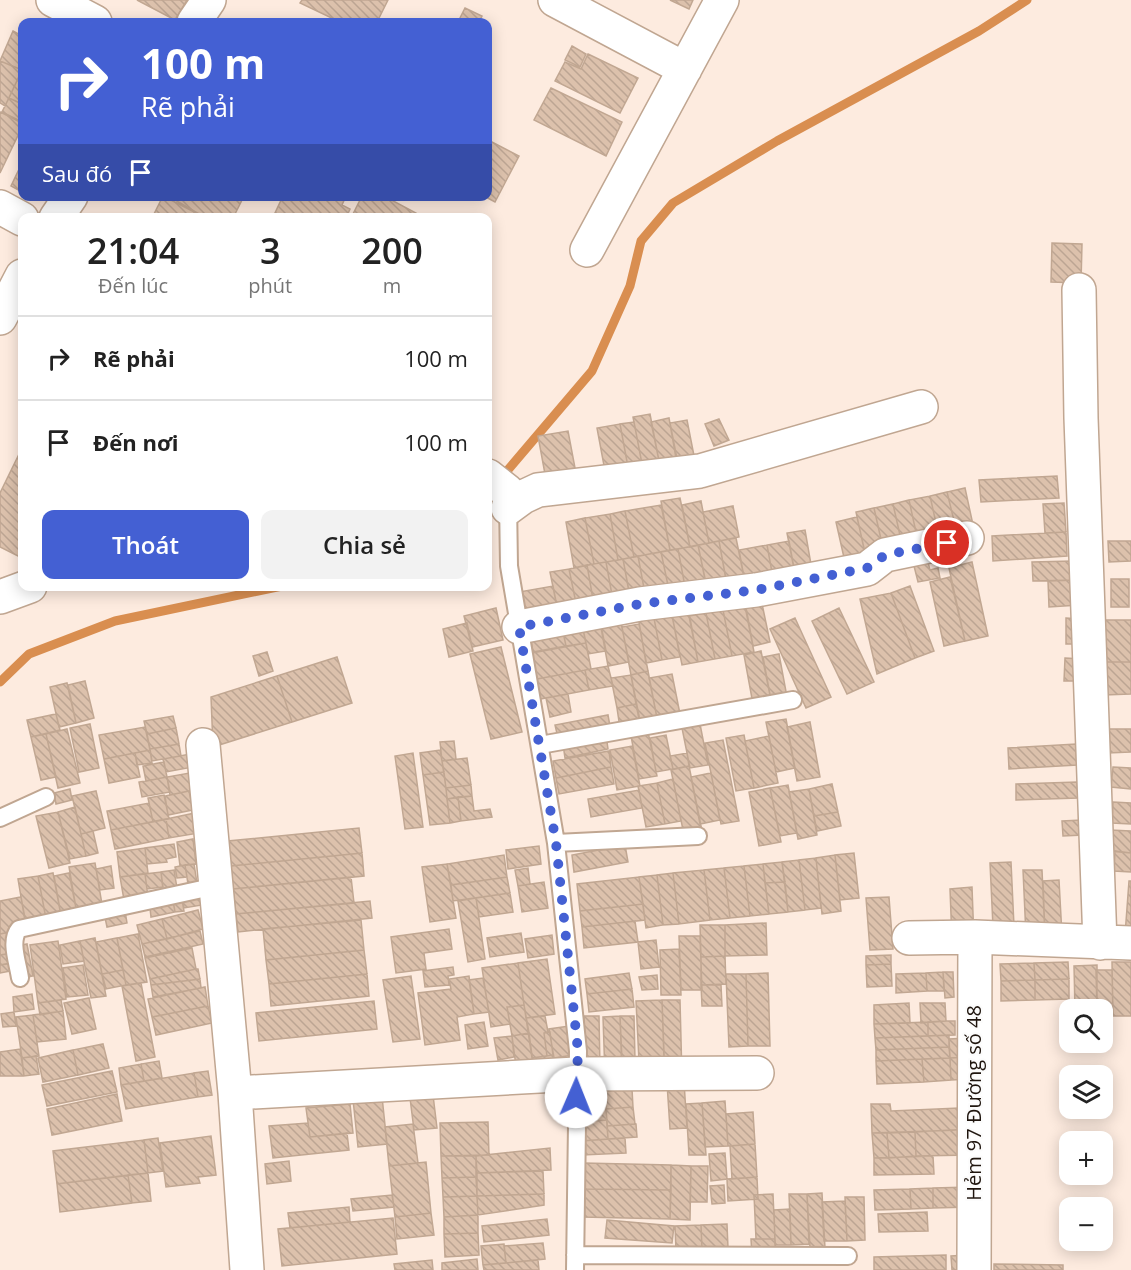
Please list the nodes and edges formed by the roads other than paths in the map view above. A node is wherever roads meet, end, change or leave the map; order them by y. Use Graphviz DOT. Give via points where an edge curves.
graph roads {
  1 [pos="54,0"];
  2 [pos="209,0"];
  3 [pos="555,0"];
  4 [pos="722,0"];
  5 [pos="88,18"];
  6 [pos="197,18"];
  7 [pos="685,69"];
  8 [pos="0,207"];
  9 [pos="18,217"];
  10 [pos="587,250"];
  11 [pos="18,284"];
  12 [pos="1079,290"];
  13 [pos="0,318"];
  14 [pos="921,407"];
  15 [pos="501,492"];
  16 [pos="967,538"];
  17 [pos="18,590"];
  18 [pos="0,597"];
  19 [pos="519,627"];
  20 [pos="793,700"];
  21 [pos="203,745"];
  22 [pos="540,745"];
  23 [pos="46,797"];
  24 [pos="0,818"];
  25 [pos="698,836"];
  26 [pos="556,843"];
  27 [pos="216,886"];
  28 [pos="975,937"];
  29 [pos="909,938"];
  30 [pos="1116,943"];
  31 [pos="20,978"];
  32 [pos="757,1073"];
  33 [pos="576,1074"];
  34 [pos="235,1093"];
  35 [pos="848,1257"];
  36 [pos="575,1263"];
  37 [pos="247,1270"];
  38 [pos="974,1270"];
  1 -- 5 [label="street"];
  2 -- 6 [label="street"];
  3 -- 7 [label="street"];
  4 -- 7 [label="street"];
  7 -- 10 [label="street"];
  8 -- 9 [label="street"];
  11 -- 13 [label="street"];
  12 -- 30 [label="street" via="1081,417"];
  14 -- 15 [label="street" via="700,471 538,490 523,497"];
  15 -- 19 [label="lane"];
  16 -- 19 [label="street" via="885,555 867,568 756,590 640,604"];
  17 -- 18 [label="street"];
  19 -- 22 [label="lane"];
  20 -- 22 [label="lane"];
  21 -- 27 [label="street"];
  22 -- 26 [label="lane"];
  23 -- 24 [label="lane"];
  25 -- 26 [label="lane"];
  26 -- 33 [label="lane" via="578,1051"];
  27 -- 31 [label="lane" via="19,929 14,944"];
  27 -- 34 [label="street"];
  28 -- 29 [label="street"];
  28 -- 30 [label="street"];
  28 -- 38 [label="street, Hẻm 97 Đường số 48"];
  32 -- 33 [label="street"];
  33 -- 34 [label="street"];
  33 -- 36 [label="lane"];
  34 -- 37 [label="street"];
  35 -- 36 [label="lane"];
}
